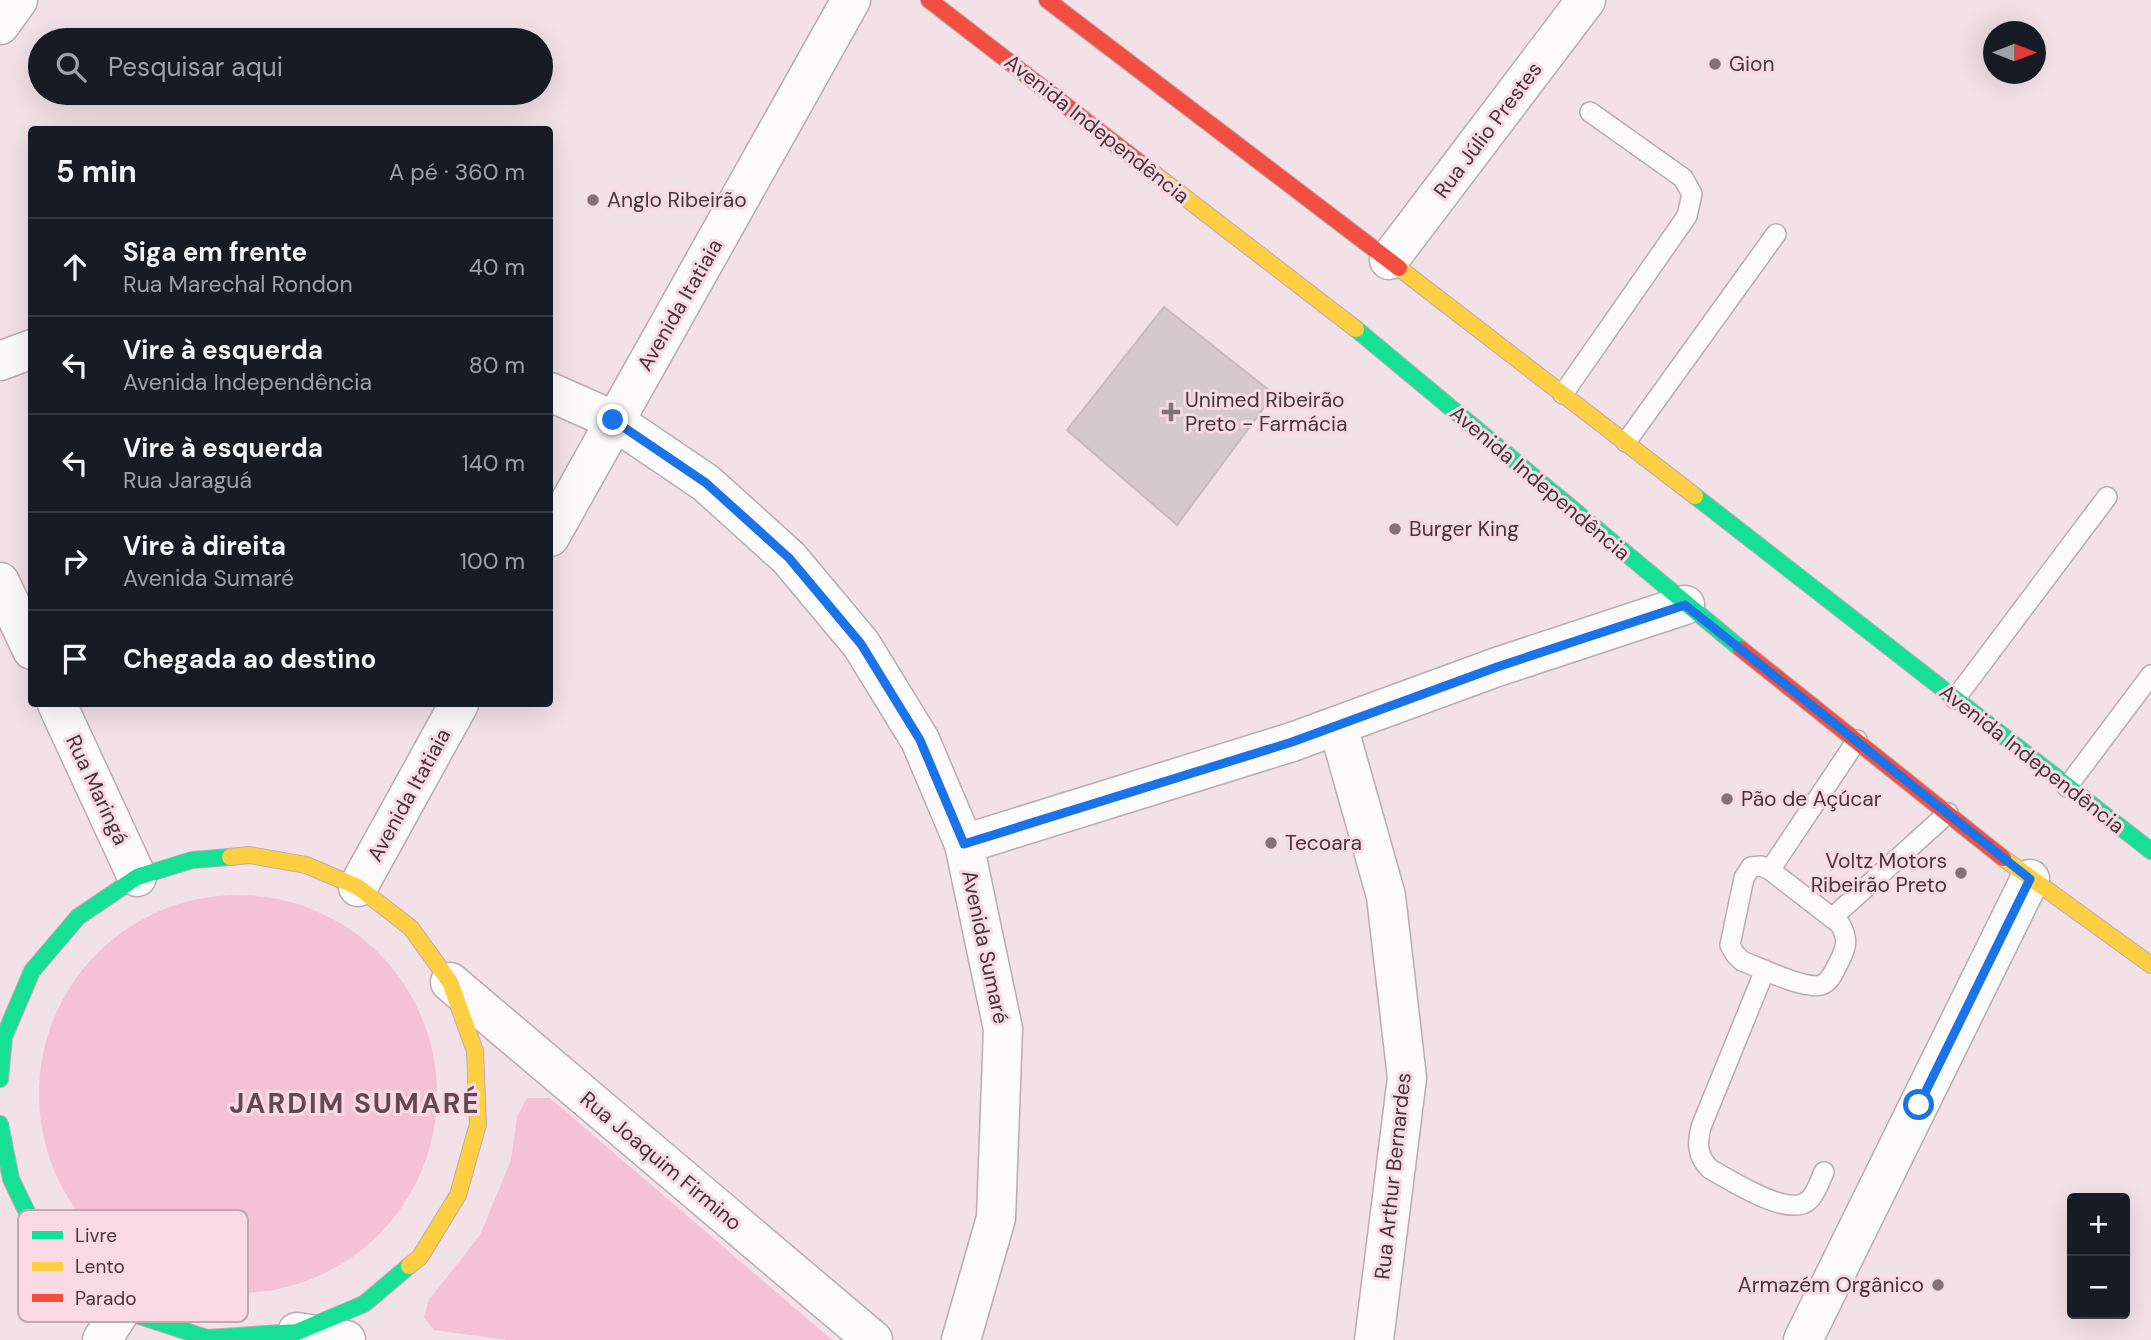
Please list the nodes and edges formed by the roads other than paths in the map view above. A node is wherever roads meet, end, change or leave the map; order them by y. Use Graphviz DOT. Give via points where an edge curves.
graph roads {
  1 [pos="18,0"];
  2 [pos="851,0"];
  3 [pos="929,0"];
  4 [pos="1047,0"];
  5 [pos="1587,0"];
  6 [pos="0,25"];
  7 [pos="1590,112"];
  8 [pos="1776,234"];
  9 [pos="1389,260"];
  10 [pos="28,350"];
  11 [pos="0,360"];
  12 [pos="553,393"];
  13 [pos="1563,394"];
  14 [pos="613,420"];
  15 [pos="1626,442"];
  16 [pos="2107,497"];
  17 [pos="553,531"];
  18 [pos="0,582"];
  19 [pos="1685,605"];
  20 [pos="28,642"];
  21 [pos="2151,675"];
  22 [pos="1955,699"];
  23 [pos="58,707"];
  24 [pos="457,707"];
  25 [pos="1338,726"];
  26 [pos="1857,740"];
  27 [pos="2067,787"];
  28 [pos="1948,813"];
  29 [pos="964,844"];
  30 [pos="2151,851"];
  31 [pos="1770,870"];
  32 [pos="137,877"];
  33 [pos="2030,879"];
  34 [pos="358,887"];
  35 [pos="1832,918"];
  36 [pos="2151,965"];
  37 [pos="1765,970"];
  38 [pos="450,982"];
  39 [pos="0,1079"];
  40 [pos="0,1124"];
  41 [pos="1824,1172"];
  42 [pos="5,1180"];
  43 [pos="23,1210"];
  44 [pos="111,1325"];
  45 [pos="297,1332"];
  46 [pos="1814,1335"];
  47 [pos="346,1340"];
  48 [pos="873,1340"];
  49 [pos="961,1340"];
  50 [pos="1374,1340"];
  1 -- 6 [label="street"];
  2 -- 14 [label="street, Avenida Itatiaia"];
  3 -- 19 [label="main road, Avenida Independência" via="1376,345"];
  4 -- 9 [label="main road, Avenida Independência"];
  5 -- 9 [label="street, Rua Júlio Prestes"];
  7 -- 13 [label="lane" via="1683,178 1692,194 1687,216"];
  8 -- 15 [label="lane"];
  9 -- 13 [label="main road, Avenida Independência"];
  10 -- 11 [label="street"];
  12 -- 14 [label="street, Avenida Sumaré"];
  13 -- 15 [label="main road, Avenida Independência"];
  14 -- 17 [label="street, Avenida Itatiaia"];
  14 -- 29 [label="street, Avenida Sumaré" via="706,483 789,558 861,644 913,729"];
  15 -- 22 [label="main road, Avenida Independência"];
  16 -- 22 [label="lane"];
  18 -- 20 [label="street"];
  19 -- 25 [label="street"];
  19 -- 26 [label="main road, Avenida Independência"];
  21 -- 27 [label="lane"];
  22 -- 27 [label="main road, Avenida Independência"];
  23 -- 32 [label="street, Rua Maringá"];
  24 -- 34 [label="street, Avenida Itatiaia"];
  25 -- 29 [label="street"];
  25 -- 50 [label="street, Rua Arthur Bernardes" via="1386,896 1407,1078"];
  26 -- 28 [label="main road, Avenida Independência"];
  26 -- 31 [label="lane"];
  27 -- 30 [label="main road, Avenida Independência"];
  28 -- 33 [label="main road, Avenida Independência"];
  28 -- 35 [label="lane"];
  29 -- 49 [label="street, Avenida Sumaré" via="1003,1029 996,1218"];
  31 -- 35 [label="lane"];
  31 -- 37 [label="lane" via="1751,867 1744,878 1730,944 1742,961"];
  32 -- 34 [label="main road" via="192,859 249,855 306,865"];
  32 -- 39 [label="main road" via="78,917 32,971 4,1037"];
  33 -- 36 [label="main road, Avenida Independência"];
  33 -- 46 [label="street"];
  34 -- 38 [label="main road" via="411,928"];
  35 -- 37 [label="lane" via="1846,935 1846,946 1831,978 1821,985 1807,985"];
  37 -- 41 [label="lane" via="1700,1127 1701,1161 1777,1204 1791,1206 1811,1199"];
  38 -- 45 [label="main road" via="475,1051 478,1124 458,1195 420,1257 364,1304"];
  38 -- 48 [label="street, Rua Joaquim Firmino"];
  40 -- 42 [label="main road"];
  42 -- 43 [label="main road"];
  44 -- 45 [label="main road" via="207,1338"];
  45 -- 47 [label="street"];
}
